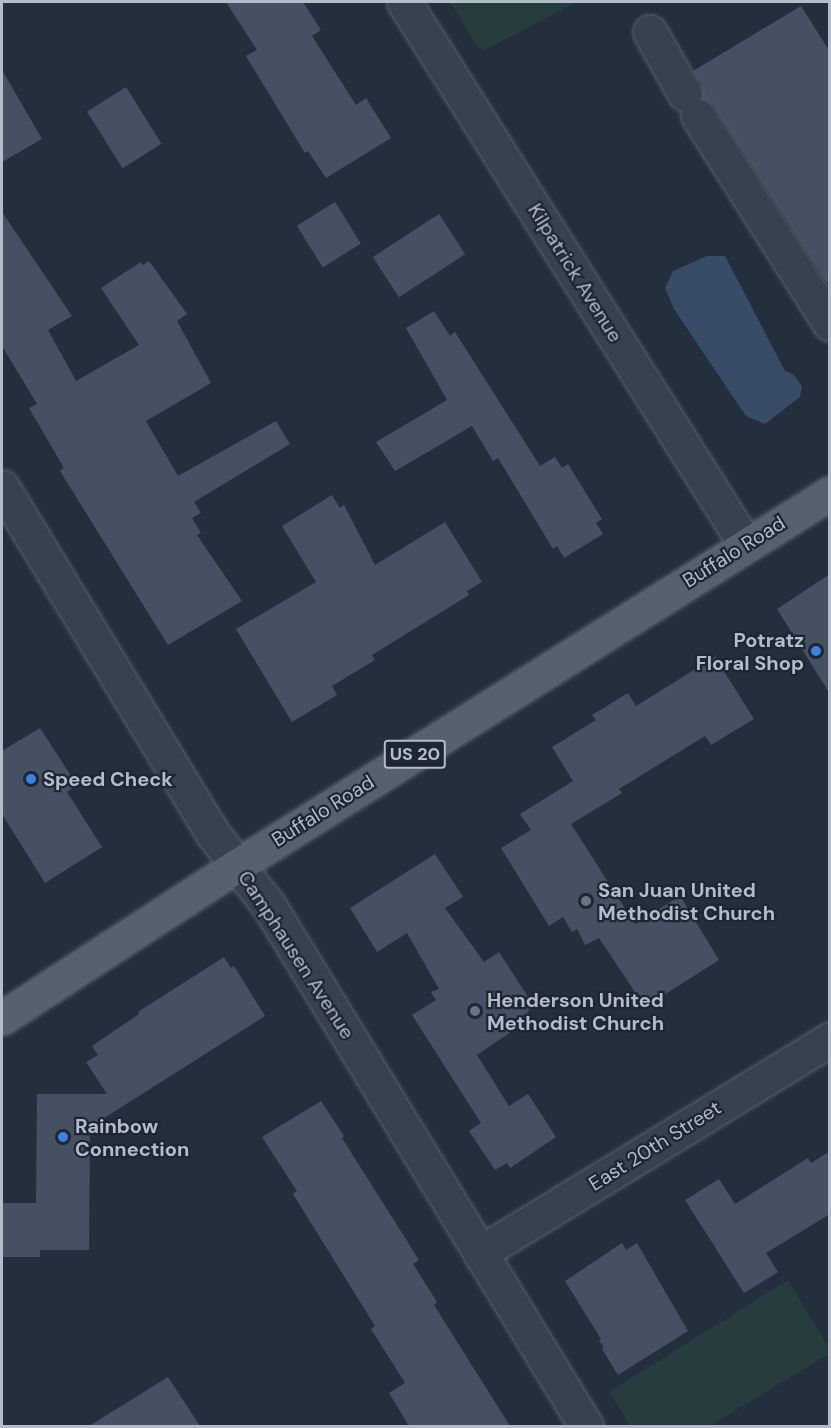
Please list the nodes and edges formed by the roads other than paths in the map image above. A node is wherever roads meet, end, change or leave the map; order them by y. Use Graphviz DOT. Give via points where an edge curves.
graph roads {
  1 [pos="404,2"];
  2 [pos="650,32"];
  3 [pos="830,324"];
  4 [pos="2,487"];
  5 [pos="830,493"];
  6 [pos="746,545"];
  7 [pos="238,865"];
  8 [pos="2,1018"];
  9 [pos="830,1039"];
  10 [pos="480,1253"];
  11 [pos="586,1426"];
  1 -- 6 [label="street, Kilpatrick Avenue"];
  2 -- 3 [label="street"];
  4 -- 7 [label="street, Camphausen Avenue" via="213,834"];
  5 -- 6 [label="main road, Buffalo Road / US 20"];
  6 -- 7 [label="main road, Buffalo Road / US 20"];
  7 -- 8 [label="main road, Buffalo Road / US 20"];
  7 -- 10 [label="street, Camphausen Avenue" via="269,906"];
  9 -- 10 [label="street, East 20th Street"];
  10 -- 11 [label="street, Camphausen Avenue"];
}
